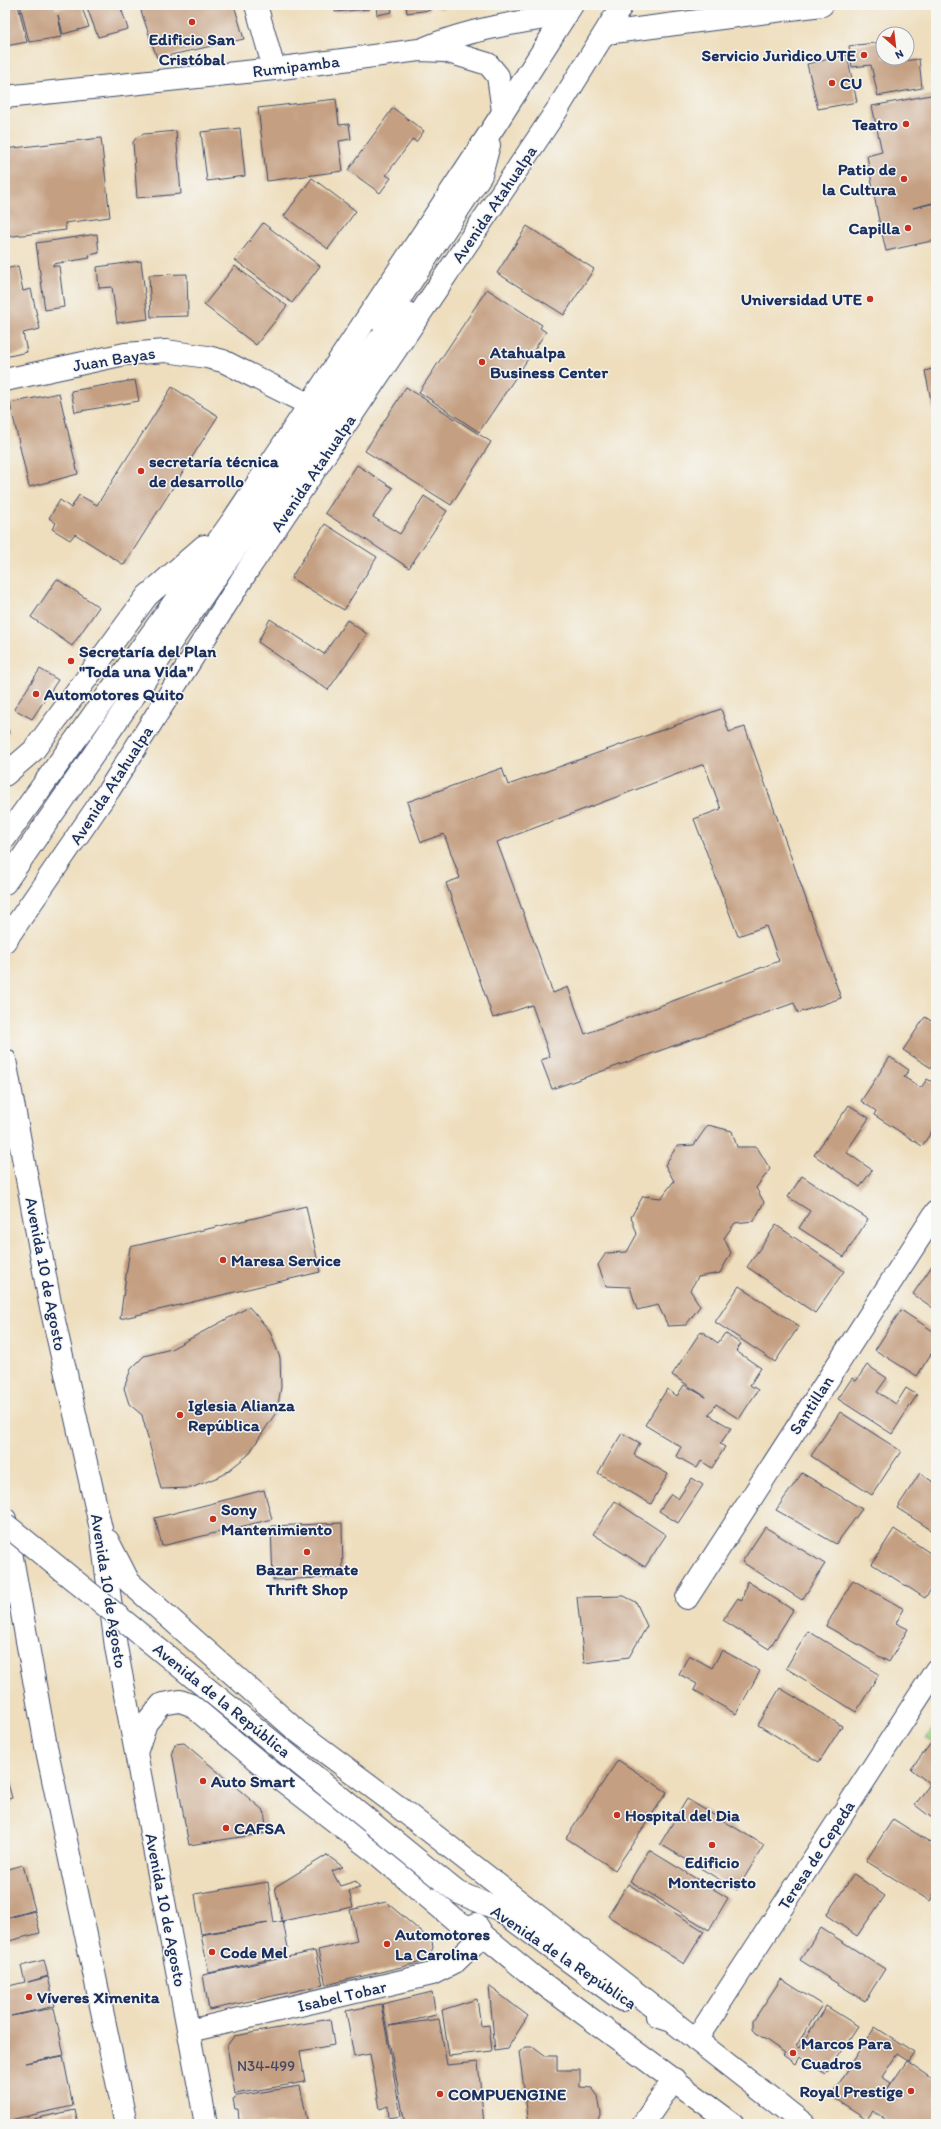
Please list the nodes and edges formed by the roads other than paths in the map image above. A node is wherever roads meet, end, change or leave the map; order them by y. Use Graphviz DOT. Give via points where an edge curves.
graph roads {
  1 [pos="256,5"];
  2 [pos="622,5"];
  3 [pos="716,5"];
  4 [pos="822,5"];
  5 [pos="569,10"];
  6 [pos="747,15"];
  7 [pos="606,33"];
  8 [pos="419,50"];
  9 [pos="274,69"];
  10 [pos="5,97"];
  11 [pos="557,110"];
  12 [pos="499,118"];
  13 [pos="379,340"];
  14 [pos="5,380"];
  15 [pos="308,404"];
  16 [pos="233,520"];
  17 [pos="5,775"];
  18 [pos="5,838"];
  19 [pos="5,883"];
  20 [pos="5,941"];
  21 [pos="5,1060"];
  22 [pos="936,1212"];
  23 [pos="5,1519"];
  24 [pos="5,1524"];
  25 [pos="102,1529"];
  26 [pos="8,1555"];
  27 [pos="687,1598"];
  28 [pos="225,1668"];
  29 [pos="936,1670"];
  30 [pos="191,1705"];
  31 [pos="137,1750"];
  32 [pos="450,1886"];
  33 [pos="484,1936"];
  34 [pos="672,2021"];
  35 [pos="190,2031"];
  36 [pos="696,2040"];
  37 [pos="674,2079"];
  38 [pos="126,2124"];
  39 [pos="206,2124"];
  40 [pos="643,2124"];
  41 [pos="733,2124"];
  42 [pos="804,2124"];
  1 -- 9 [label="main road"];
  2 -- 7 [label="main road, Avenida Atahualpa"];
  3 -- 6 [label="main road"];
  4 -- 6 [label="main road"];
  5 -- 8 [label="main road, Rumipamba" via="456,37"];
  5 -- 12 [label="main road"];
  6 -- 7 [label="main road"];
  7 -- 11 [label="main road, Avenida Atahualpa"];
  8 -- 9 [label="main road, Rumipamba"];
  8 -- 12 [label="main road, Rumipamba" via="445,51 488,64 498,76"];
  9 -- 10 [label="main road, Rumipamba"];
  11 -- 13 [label="main road" via="519,151 393,330"];
  11 -- 20 [label="main road, Avenida Atahualpa" via="249,568 109,790"];
  12 -- 13 [label="main road" via="481,175 383,324"];
  12 -- 15 [label="main road"];
  13 -- 19 [label="main road, Avenida Atahualpa"];
  14 -- 15 [label="main road, Juan Bayas" via="125,354 166,352 223,361"];
  15 -- 16 [label="main road"];
  16 -- 17 [label="main road" via="147,596 34,750"];
  16 -- 18 [label="main road"];
  21 -- 25 [label="main road, Avenida 10 de Agosto" via="50,1303"];
  22 -- 27 [label="main road, Santillan"];
  23 -- 26 [label="main road"];
  24 -- 32 [label="main road, Avenida de la República, bridge"];
  25 -- 28 [label="main road" via="129,1582"];
  25 -- 31 [label="main road, Avenida 10 de Agosto" via="116,1647"];
  26 -- 38 [label="main road"];
  28 -- 30 [label="main road"];
  28 -- 34 [label="main road" via="297,1731 396,1804"];
  29 -- 36 [label="main road, Teresa de Cepeda"];
  30 -- 31 [label="main road" via="180,1701 162,1704 146,1723"];
  30 -- 33 [label="main road" via="455,1920"];
  31 -- 35 [label="main road, Avenida 10 de Agosto" via="162,1894"];
  32 -- 33 [label="main road, Avenida de la República"];
  32 -- 34 [label="main road, Avenida de la República" via="500,1910 630,2006"];
  33 -- 35 [label="main road, Isabel Tobar" via="454,1963 432,1974"];
  33 -- 37 [label="main road, Avenida de la República" via="534,1977"];
  34 -- 36 [label="main road, Avenida de la República"];
  35 -- 39 [label="main road, Avenida 10 de Agosto"];
  36 -- 42 [label="main road, Avenida de la República"];
  37 -- 40 [label="main road"];
  37 -- 41 [label="main road, Avenida de la República"];
}
